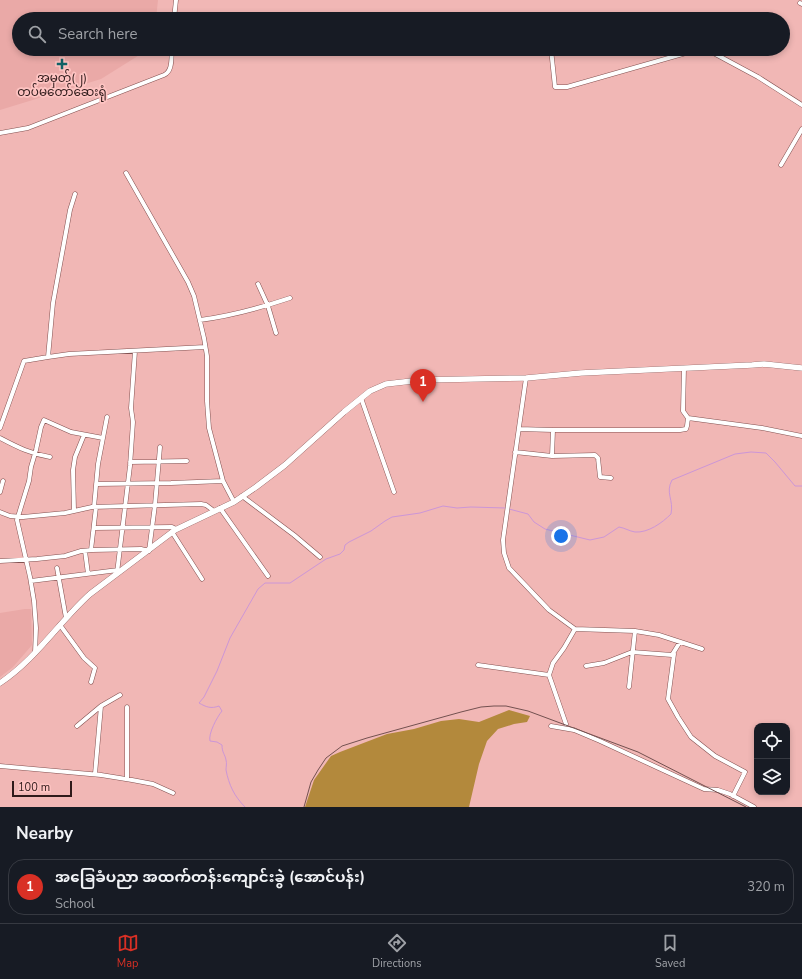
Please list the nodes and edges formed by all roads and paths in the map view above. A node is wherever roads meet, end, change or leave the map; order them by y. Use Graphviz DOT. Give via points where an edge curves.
graph roads {
  1 [pos="176,0"];
  2 [pos="175,12"];
  3 [pos="171,56"];
  4 [pos="552,56"];
  5 [pos="676,56"];
  6 [pos="719,56"];
  7 [pos="802,105"];
  8 [pos="802,129"];
  9 [pos="0,133"];
  10 [pos="781,165"];
  11 [pos="126,173"];
  12 [pos="75,194"];
  13 [pos="258,284"];
  14 [pos="290,298"];
  15 [pos="268,306"];
  16 [pos="200,320"];
  17 [pos="276,333"];
  18 [pos="205,347"];
  19 [pos="135,351"];
  20 [pos="48,357"];
  21 [pos="684,368"];
  22 [pos="802,368"];
  23 [pos="526,378"];
  24 [pos="361,398"];
  25 [pos="107,416"];
  26 [pos="688,418"];
  27 [pos="0,428"];
  28 [pos="518,429"];
  29 [pos="553,430"];
  30 [pos="84,435"];
  31 [pos="802,436"];
  32 [pos="0,438"];
  33 [pos="103,438"];
  34 [pos="160,447"];
  35 [pos="515,452"];
  36 [pos="35,454"];
  37 [pos="552,456"];
  38 [pos="50,457"];
  39 [pos="130,462"];
  40 [pos="160,462"];
  41 [pos="187,462"];
  42 [pos="611,478"];
  43 [pos="3,481"];
  44 [pos="223,481"];
  45 [pos="96,484"];
  46 [pos="128,484"];
  47 [pos="158,484"];
  48 [pos="0,492"];
  49 [pos="394,492"];
  50 [pos="242,496"];
  51 [pos="234,502"];
  52 [pos="156,505"];
  53 [pos="126,506"];
  54 [pos="95,507"];
  55 [pos="220,508"];
  56 [pos="74,510"];
  57 [pos="214,511"];
  58 [pos="0,512"];
  59 [pos="17,516"];
  60 [pos="123,527"];
  61 [pos="151,527"];
  62 [pos="94,528"];
  63 [pos="174,531"];
  64 [pos="120,549"];
  65 [pos="90,550"];
  66 [pos="85,551"];
  67 [pos="149,551"];
  68 [pos="320,557"];
  69 [pos="26,560"];
  70 [pos="0,561"];
  71 [pos="57,568"];
  72 [pos="118,571"];
  73 [pos="88,574"];
  74 [pos="268,576"];
  75 [pos="59,578"];
  76 [pos="202,579"];
  77 [pos="31,581"];
  78 [pos="66,618"];
  79 [pos="60,625"];
  80 [pos="575,629"];
  81 [pos="635,631"];
  82 [pos="680,642"];
  83 [pos="702,649"];
  84 [pos="632,652"];
  85 [pos="35,654"];
  86 [pos="674,654"];
  87 [pos="478,665"];
  88 [pos="586,666"];
  89 [pos="549,675"];
  90 [pos="91,682"];
  91 [pos="0,683"];
  92 [pos="629,687"];
  93 [pos="120,695"];
  94 [pos="101,706"];
  95 [pos="127,708"];
  96 [pos="566,724"];
  97 [pos="77,726"];
  98 [pos="551,726"];
  99 [pos="0,766"];
  100 [pos="95,774"];
  101 [pos="127,779"];
  102 [pos="173,793"];
  103 [pos="733,796"];
  104 [pos="754,807"];
  1 -- 2 [label="street"];
  3 -- 9 [label="street" via="168,73 28,128"];
  4 -- 5 [label="street" via="555,87 567,87"];
  6 -- 7 [label="street"];
  8 -- 10 [label="street"];
  11 -- 16 [label="street" via="188,282"];
  12 -- 20 [label="street" via="53,302"];
  13 -- 15 [label="street"];
  14 -- 15 [label="street"];
  15 -- 16 [label="street"];
  15 -- 17 [label="street"];
  16 -- 18 [label="street"];
  18 -- 19 [label="street"];
  18 -- 44 [label="street" via="210,428"];
  19 -- 20 [label="street"];
  19 -- 39 [label="street"];
  20 -- 27 [label="street" via="24,361"];
  21 -- 22 [label="main road" via="764,364"];
  21 -- 23 [label="main road"];
  21 -- 26 [label="street" via="683,411"];
  23 -- 24 [label="main road" via="394,382 379,386"];
  23 -- 28 [label="street"];
  24 -- 49 [label="street"];
  24 -- 50 [label="main road" via="284,465"];
  25 -- 33 [label="street"];
  26 -- 29 [label="street" via="686,429 680,430"];
  26 -- 31 [label="street"];
  28 -- 29 [label="street"];
  28 -- 35 [label="street"];
  29 -- 37 [label="street"];
  30 -- 33 [label="street"];
  30 -- 36 [label="street" via="44,420"];
  30 -- 56 [label="street" via="73,470"];
  32 -- 36 [label="street"];
  33 -- 45 [label="street"];
  34 -- 40 [label="street"];
  35 -- 37 [label="street"];
  35 -- 80 [label="street" via="503,540 507,563 549,610"];
  36 -- 38 [label="street"];
  36 -- 59 [label="street"];
  37 -- 42 [label="street" via="595,455 598,458 599,476"];
  39 -- 40 [label="street"];
  39 -- 46 [label="street"];
  40 -- 41 [label="street"];
  40 -- 47 [label="street"];
  43 -- 48 [label="street"];
  44 -- 47 [label="street"];
  44 -- 51 [label="street"];
  45 -- 46 [label="street"];
  45 -- 54 [label="street"];
  46 -- 47 [label="street"];
  46 -- 53 [label="street"];
  47 -- 52 [label="street"];
  50 -- 51 [label="main road"];
  50 -- 68 [label="street"];
  51 -- 55 [label="main road"];
  52 -- 53 [label="street"];
  52 -- 57 [label="street" via="201,504"];
  52 -- 61 [label="street"];
  53 -- 54 [label="street"];
  53 -- 60 [label="street"];
  54 -- 56 [label="street"];
  54 -- 62 [label="street"];
  55 -- 57 [label="main road"];
  55 -- 74 [label="street"];
  56 -- 59 [label="street"];
  57 -- 63 [label="main road"];
  58 -- 59 [label="street"];
  59 -- 69 [label="street"];
  60 -- 61 [label="street"];
  60 -- 62 [label="street"];
  60 -- 64 [label="street"];
  61 -- 63 [label="street" via="172,527"];
  61 -- 67 [label="street"];
  62 -- 65 [label="street"];
  63 -- 67 [label="main road"];
  63 -- 76 [label="street"];
  64 -- 65 [label="street"];
  64 -- 67 [label="street"];
  64 -- 72 [label="street"];
  65 -- 66 [label="street"];
  66 -- 69 [label="street"];
  66 -- 73 [label="street"];
  67 -- 72 [label="main road"];
  69 -- 70 [label="street"];
  69 -- 77 [label="street"];
  71 -- 75 [label="street"];
  72 -- 73 [label="street"];
  72 -- 78 [label="main road"];
  73 -- 75 [label="street"];
  75 -- 77 [label="street"];
  75 -- 78 [label="street"];
  77 -- 85 [label="street" via="36,628"];
  78 -- 79 [label="main road"];
  79 -- 85 [label="main road"];
  79 -- 90 [label="street" via="84,658 95,668"];
  80 -- 81 [label="street"];
  80 -- 89 [label="street" via="553,663"];
  81 -- 82 [label="street"];
  81 -- 84 [label="street"];
  82 -- 83 [label="street"];
  82 -- 86 [label="street"];
  84 -- 86 [label="street"];
  84 -- 88 [label="street" via="604,663"];
  84 -- 92 [label="street"];
  85 -- 91 [label="main road"];
  86 -- 103 [label="street" via="668,699 691,736 715,756 745,772"];
  87 -- 89 [label="street"];
  89 -- 96 [label="street"];
  93 -- 94 [label="street"];
  94 -- 97 [label="street"];
  94 -- 100 [label="street"];
  95 -- 101 [label="street"];
  98 -- 103 [label="street" via="574,730 704,789 718,790"];
  99 -- 100 [label="street"];
  100 -- 101 [label="street"];
  101 -- 102 [label="street" via="153,784"];
  103 -- 104 [label="street"];
}
